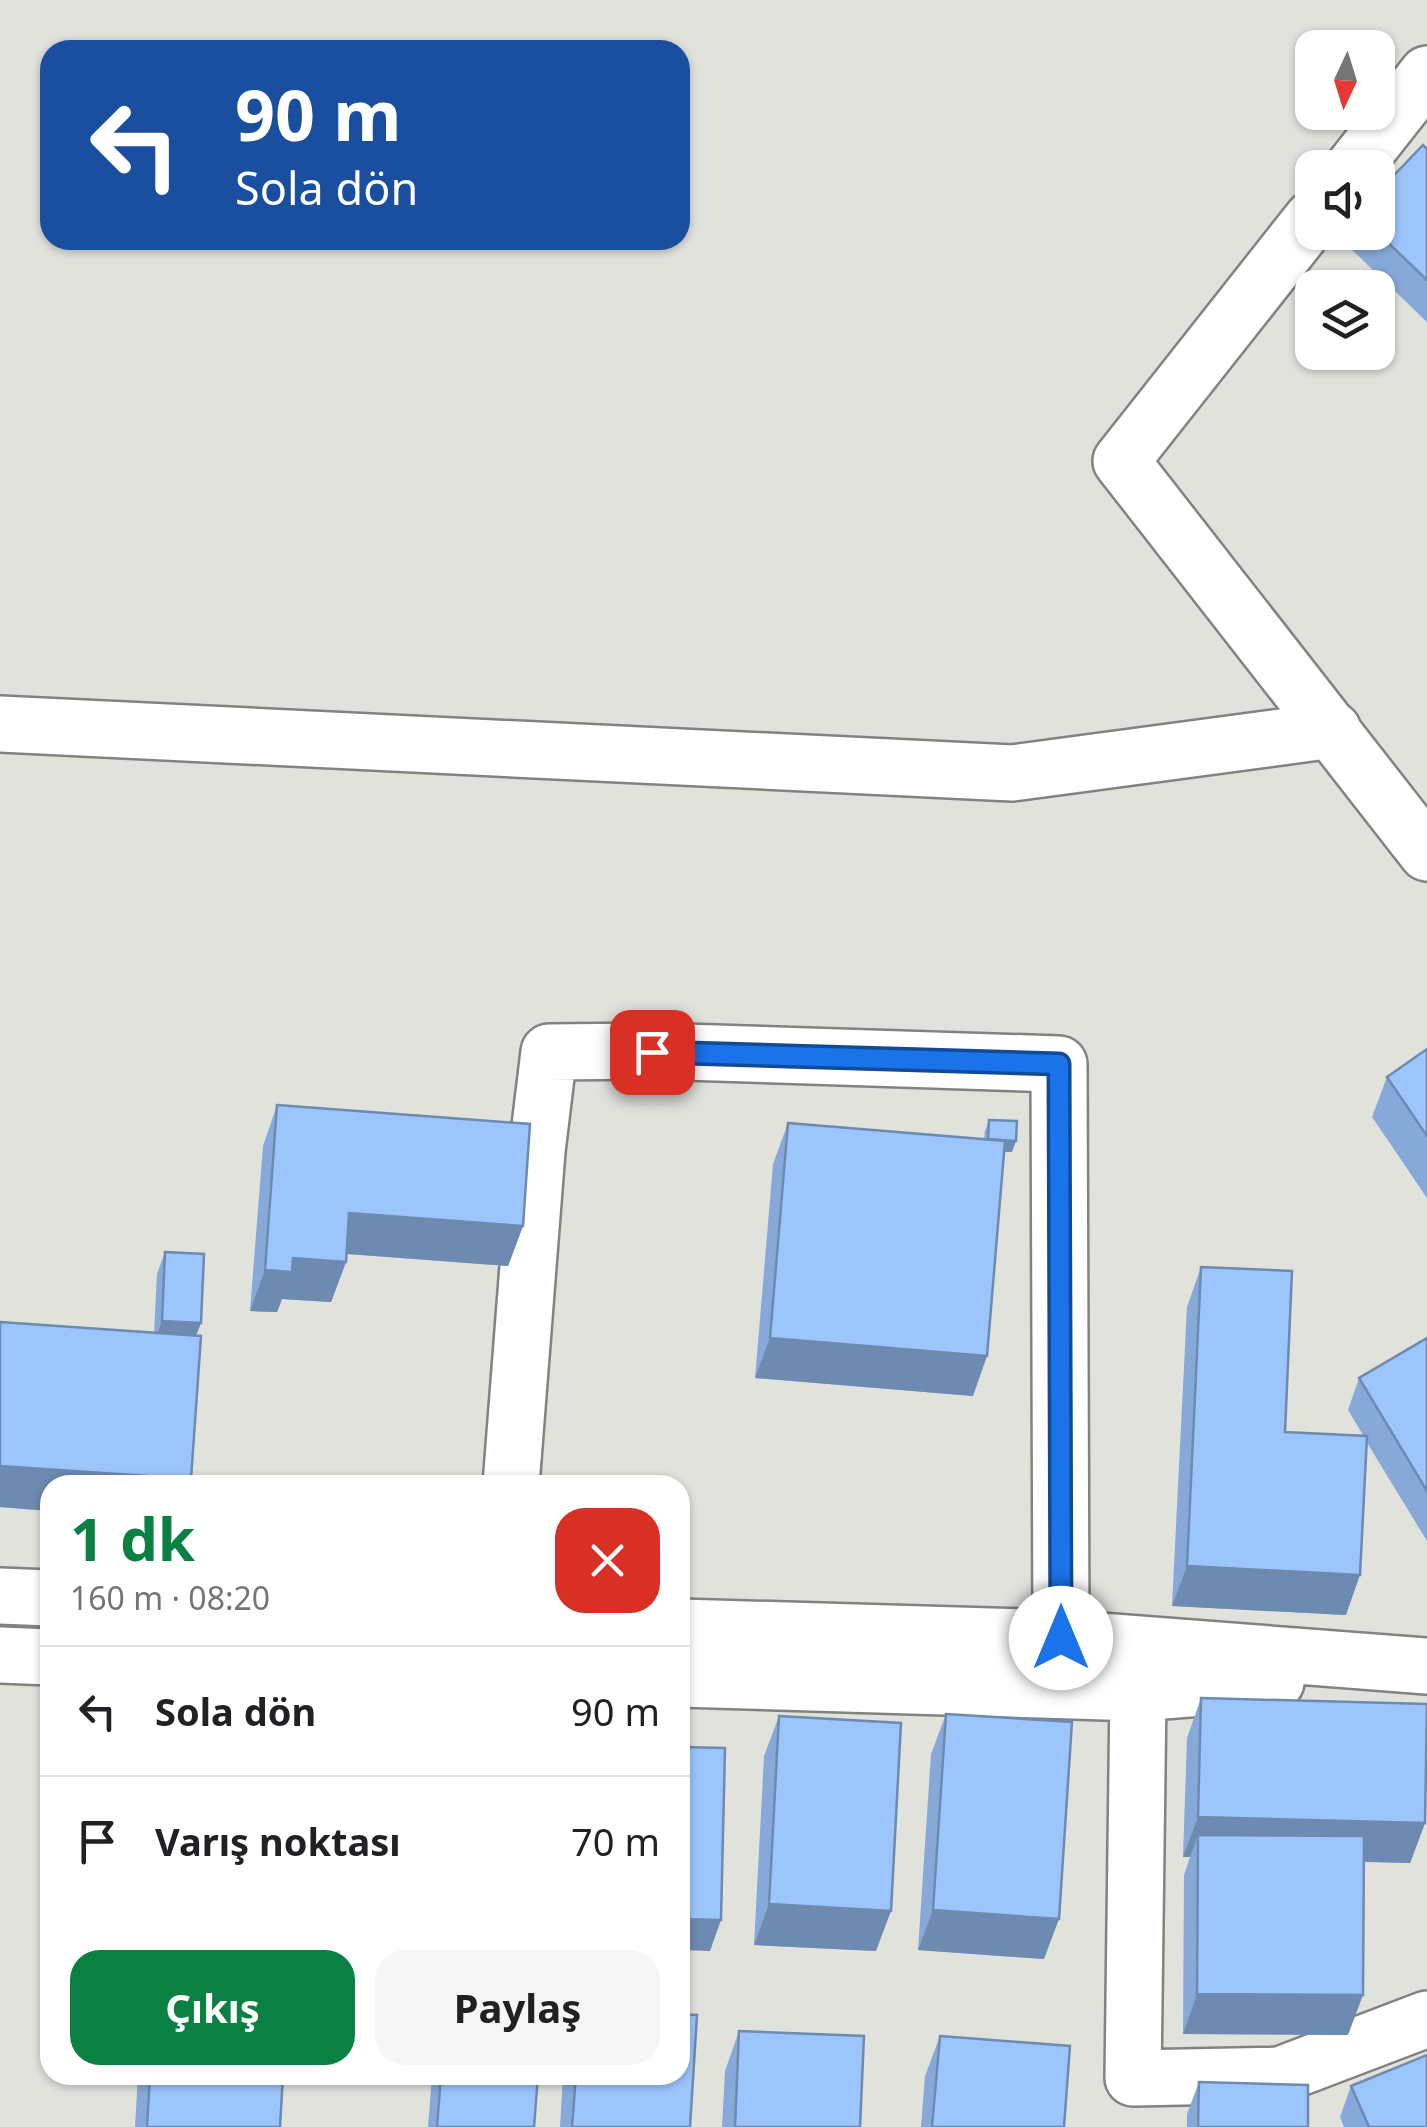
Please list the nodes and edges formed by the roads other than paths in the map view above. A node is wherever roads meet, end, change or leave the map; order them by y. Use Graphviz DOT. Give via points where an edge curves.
graph roads {
  1 [pos="1427,74"];
  2 [pos="1367,150"];
  3 [pos="1295,241"];
  4 [pos="0,724"];
  5 [pos="1332,730"];
  6 [pos="1427,853"];
  7 [pos="512,1475"];
  8 [pos="0,1596"];
  9 [pos="40,1598"];
  10 [pos="690,1627"];
  11 [pos="1061,1638"];
  12 [pos="0,1655"];
  13 [pos="40,1657"];
  14 [pos="1427,1668"];
  15 [pos="690,1678"];
  16 [pos="1138,1693"];
  17 [pos="1427,2018"];
  1 -- 2 [label="street"];
  3 -- 5 [label="street" via="1121,461"];
  4 -- 5 [label="street" via="1012,772"];
  5 -- 6 [label="street"];
  7 -- 11 [label="street" via="549,1052 1059,1064"];
  8 -- 9 [label="street"];
  10 -- 11 [label="street"];
  11 -- 14 [label="street"];
  11 -- 16 [label="street"];
  12 -- 13 [label="street"];
  14 -- 16 [label="street"];
  15 -- 16 [label="street"];
  16 -- 17 [label="street" via="1133,2078 1280,2075"];
}
